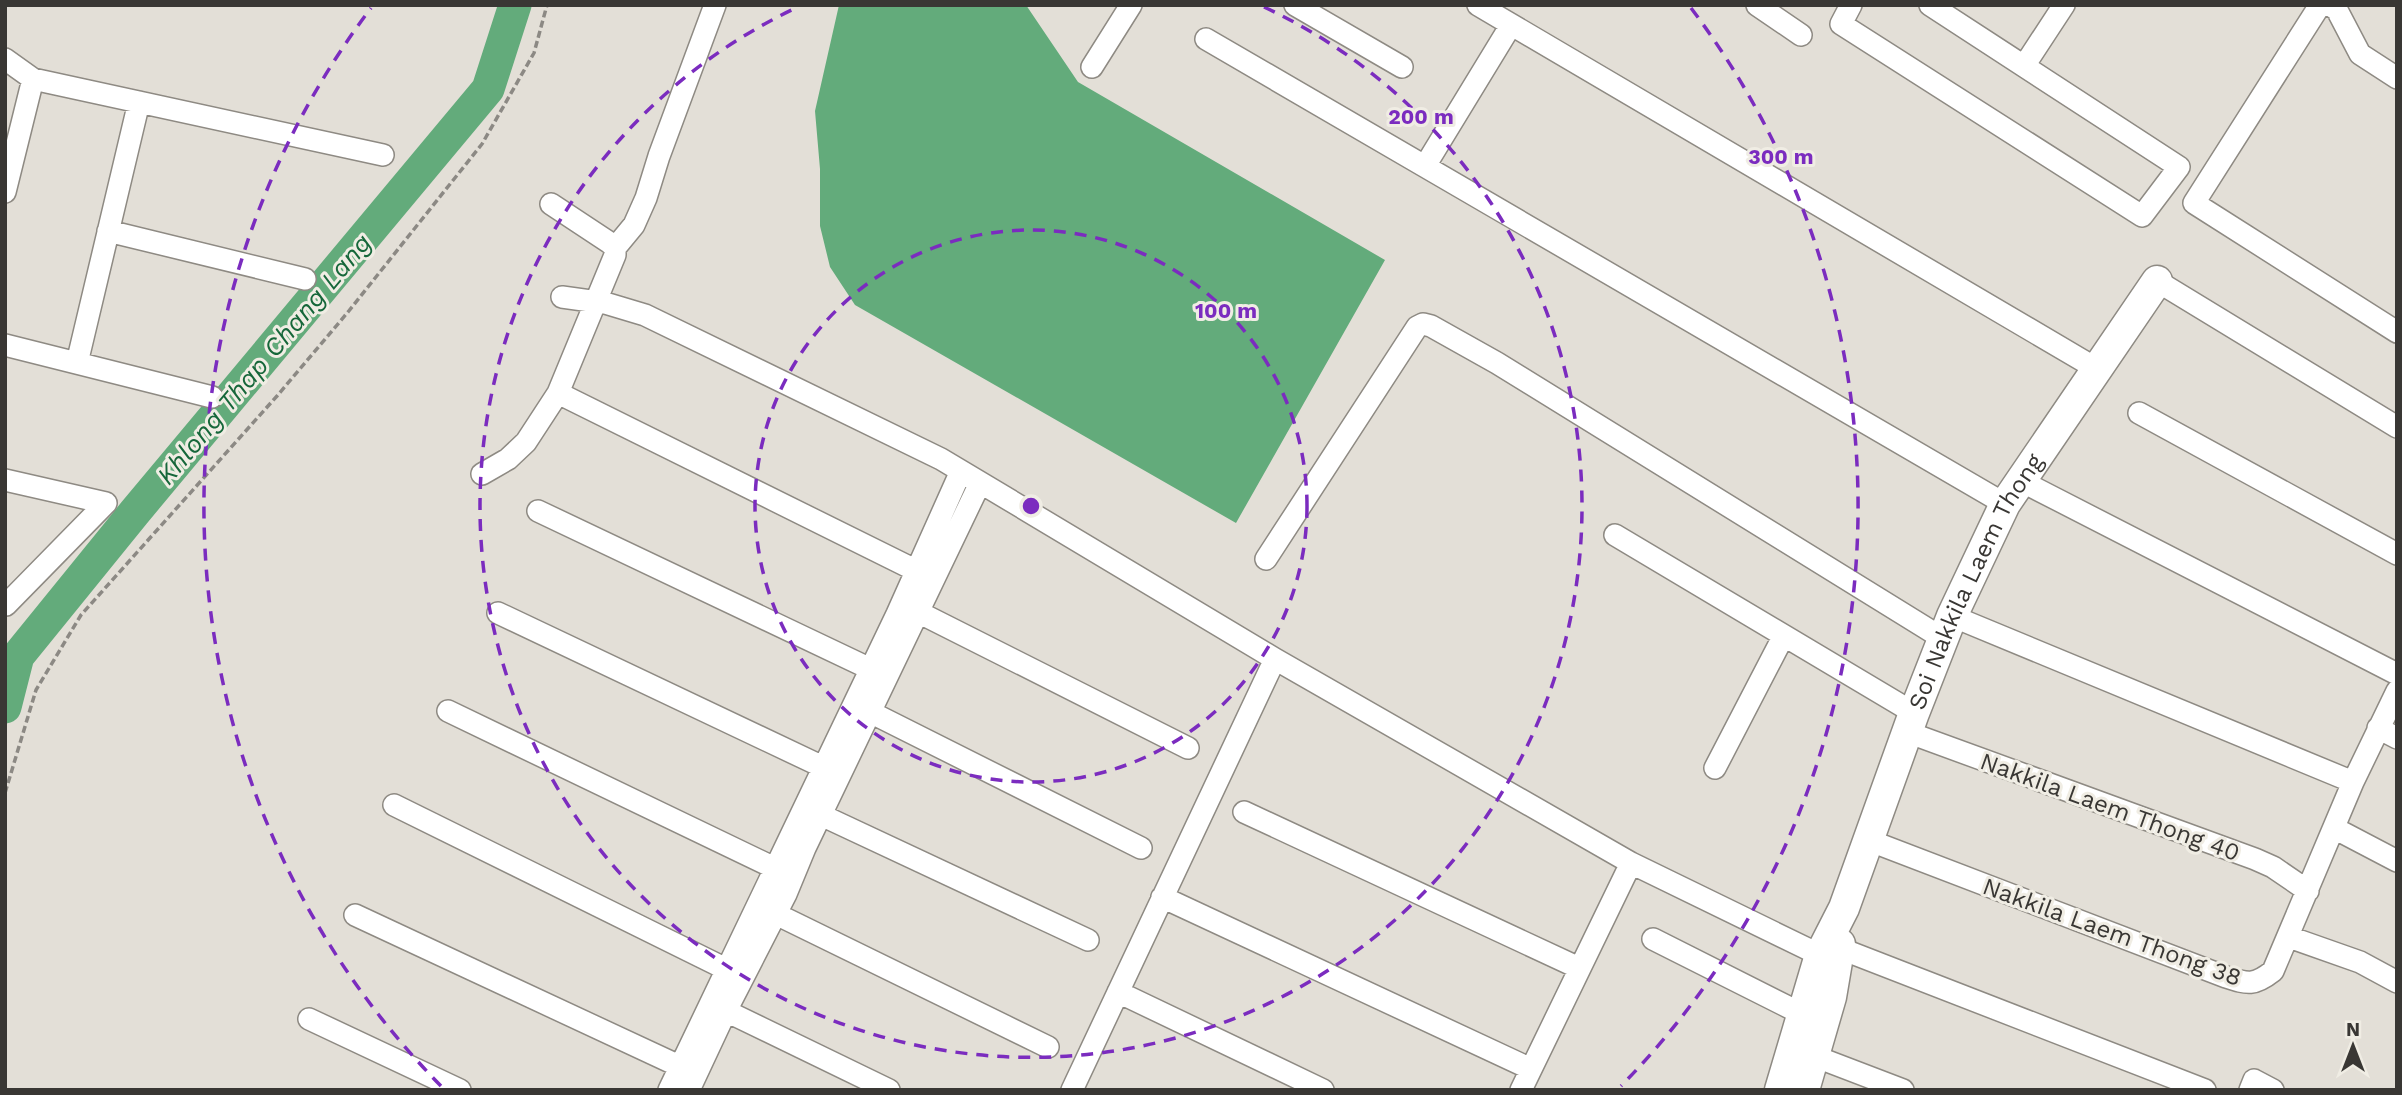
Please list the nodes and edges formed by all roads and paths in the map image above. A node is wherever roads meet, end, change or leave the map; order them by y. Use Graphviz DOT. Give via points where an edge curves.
graph roads {
  1 [pos="547,5"];
  2 [pos="715,5"];
  3 [pos="1130,5"];
  4 [pos="1295,5"];
  5 [pos="1478,5"];
  6 [pos="1757,5"];
  7 [pos="1851,5"];
  8 [pos="1930,5"];
  9 [pos="2064,5"];
  10 [pos="2332,6"];
  11 [pos="1511,25"];
  12 [pos="1801,35"];
  13 [pos="1206,39"];
  14 [pos="5,59"];
  15 [pos="2024,66"];
  16 [pos="1092,67"];
  17 [pos="1402,67"];
  18 [pos="2397,78"];
  19 [pos="33,79"];
  20 [pos="139,102"];
  21 [pos="383,155"];
  22 [pos="1425,166"];
  23 [pos="5,192"];
  24 [pos="551,204"];
  25 [pos="108,231"];
  26 [pos="615,248"];
  27 [pos="305,279"];
  28 [pos="2157,281"];
  29 [pos="562,297"];
  30 [pos="596,302"];
  31 [pos="2397,332"];
  32 [pos="5,345"];
  33 [pos="77,363"];
  34 [pos="2097,369"];
  35 [pos="558,393"];
  36 [pos="212,397"];
  37 [pos="2139,413"];
  38 [pos="2397,427"];
  39 [pos="961,471"];
  40 [pos="482,474"];
  41 [pos="5,480"];
  42 [pos="980,483"];
  43 [pos="2013,493"];
  44 [pos="538,511"];
  45 [pos="1615,535"];
  46 [pos="2397,554"];
  47 [pos="1266,559"];
  48 [pos="915,570"];
  49 [pos="6,605"];
  50 [pos="918,612"];
  51 [pos="498,613"];
  52 [pos="1947,627"];
  53 [pos="1783,637"];
  54 [pos="1275,659"];
  55 [pos="879,673"];
  56 [pos="2397,674"];
  57 [pos="2397,691"];
  58 [pos="448,711"];
  59 [pos="870,712"];
  60 [pos="1910,723"];
  61 [pos="2378,728"];
  62 [pos="2397,738"];
  63 [pos="1188,748"];
  64 [pos="823,767"];
  65 [pos="1715,768"];
  66 [pos="2353,782"];
  67 [pos="5,793"];
  68 [pos="394,805"];
  69 [pos="1244,812"];
  70 [pos="821,815"];
  71 [pos="2334,828"];
  72 [pos="1868,841"];
  73 [pos="1141,848"];
  74 [pos="2397,861"];
  75 [pos="1631,863"];
  76 [pos="785,873"];
  77 [pos="2308,891"];
  78 [pos="1162,897"];
  79 [pos="776,914"];
  80 [pos="355,915"];
  81 [pos="2289,937"];
  82 [pos="1653,939"];
  83 [pos="1088,940"];
  84 [pos="1830,951"];
  85 [pos="1579,968"];
  86 [pos="726,969"];
  87 [pos="2397,982"];
  88 [pos="1118,992"];
  89 [pos="726,1011"];
  90 [pos="1802,1014"];
  91 [pos="309,1019"];
  92 [pos="1048,1047"];
  93 [pos="1814,1056"];
  94 [pos="1531,1069"];
  95 [pos="689,1077"];
  96 [pos="460,1090"];
  97 [pos="669,1090"];
  98 [pos="889,1090"];
  99 [pos="1072,1090"];
  100 [pos="1323,1090"];
  101 [pos="1521,1090"];
  102 [pos="1780,1090"];
  103 [pos="1804,1090"];
  104 [pos="1903,1090"];
  105 [pos="2205,1090"];
  106 [pos="2250,1090"];
  107 [pos="2273,1090"];
  1 -- 67 [label="path" via="534,53 482,144 277,396 81,615 36,690"];
  2 -- 26 [label="street" via="646,198 634,225"];
  3 -- 16 [label="street"];
  4 -- 17 [label="street"];
  5 -- 11 [label="street"];
  6 -- 12 [label="street"];
  7 -- 15 [label="street" via="1841,24 2142,216 2179,167"];
  8 -- 15 [label="street"];
  9 -- 15 [label="street"];
  10 -- 18 [label="street" via="2360,54"];
  10 -- 31 [label="street" via="2194,203"];
  11 -- 22 [label="street"];
  11 -- 34 [label="street"];
  13 -- 22 [label="street"];
  14 -- 19 [label="street"];
  19 -- 20 [label="street"];
  19 -- 23 [label="street"];
  20 -- 21 [label="street"];
  20 -- 25 [label="street"];
  22 -- 43 [label="street"];
  24 -- 26 [label="street"];
  25 -- 27 [label="street"];
  25 -- 33 [label="street"];
  26 -- 30 [label="street"];
  28 -- 34 [label="street, Soi Nakkila Laem Thong"];
  28 -- 38 [label="street"];
  29 -- 30 [label="street"];
  30 -- 35 [label="street"];
  30 -- 39 [label="street" via="645,315"];
  32 -- 33 [label="street"];
  33 -- 36 [label="street"];
  34 -- 43 [label="street, Soi Nakkila Laem Thong"];
  35 -- 40 [label="street" via="526,442"];
  35 -- 48 [label="street"];
  37 -- 46 [label="street"];
  39 -- 42 [label="street"];
  39 -- 48 [label="street"];
  41 -- 49 [label="street" via="106,503"];
  42 -- 50 [label="street"];
  42 -- 54 [label="street"];
  43 -- 52 [label="street, Soi Nakkila Laem Thong"];
  43 -- 56 [label="street"];
  44 -- 55 [label="street"];
  45 -- 53 [label="street, Nakkila Laem Thong 40"];
  47 -- 52 [label="street" via="1423,324"];
  48 -- 55 [label="street"];
  50 -- 55 [label="street"];
  50 -- 63 [label="street"];
  51 -- 64 [label="street"];
  52 -- 60 [label="street, Soi Nakkila Laem Thong"];
  52 -- 66 [label="street"];
  53 -- 60 [label="street, Nakkila Laem Thong 40"];
  53 -- 65 [label="street"];
  54 -- 75 [label="street"];
  54 -- 78 [label="street"];
  55 -- 59 [label="street"];
  55 -- 64 [label="street"];
  57 -- 61 [label="street, Nakkila Laem Thong 38"];
  58 -- 76 [label="street"];
  59 -- 70 [label="street"];
  59 -- 73 [label="street"];
  60 -- 72 [label="street, Soi Nakkila Laem Thong"];
  60 -- 77 [label="street, Nakkila Laem Thong 40" via="2255,859"];
  61 -- 62 [label="street"];
  61 -- 66 [label="street, Nakkila Laem Thong 38"];
  64 -- 76 [label="street"];
  66 -- 71 [label="street, Nakkila Laem Thong 38"];
  68 -- 86 [label="street"];
  69 -- 85 [label="street"];
  70 -- 76 [label="street"];
  70 -- 83 [label="street"];
  71 -- 74 [label="street"];
  71 -- 77 [label="street, Nakkila Laem Thong 38"];
  72 -- 81 [label="street, Nakkila Laem Thong 38" via="2246,983 2259,982 2273,971"];
  72 -- 84 [label="street, Soi Nakkila Laem Thong"];
  75 -- 84 [label="street"];
  75 -- 85 [label="street"];
  76 -- 79 [label="street"];
  76 -- 86 [label="street"];
  77 -- 81 [label="street, Nakkila Laem Thong 38"];
  78 -- 88 [label="street"];
  78 -- 94 [label="street"];
  79 -- 89 [label="street"];
  79 -- 92 [label="street"];
  80 -- 95 [label="street"];
  81 -- 87 [label="street" via="2360,962"];
  82 -- 90 [label="street"];
  84 -- 90 [label="street, Soi Nakkila Laem Thong"];
  84 -- 93 [label="street, Soi Nakkila Laem Thong" via="1831,997"];
  84 -- 105 [label="street"];
  85 -- 94 [label="street"];
  86 -- 95 [label="street"];
  88 -- 99 [label="street"];
  88 -- 100 [label="street"];
  89 -- 95 [label="street"];
  89 -- 98 [label="street"];
  90 -- 102 [label="street, Soi Nakkila Laem Thong"];
  91 -- 96 [label="street"];
  93 -- 103 [label="street, Soi Nakkila Laem Thong"];
  93 -- 104 [label="street"];
  94 -- 101 [label="street"];
  95 -- 97 [label="street"];
  106 -- 107 [label="street" via="2254,1080"];
}
